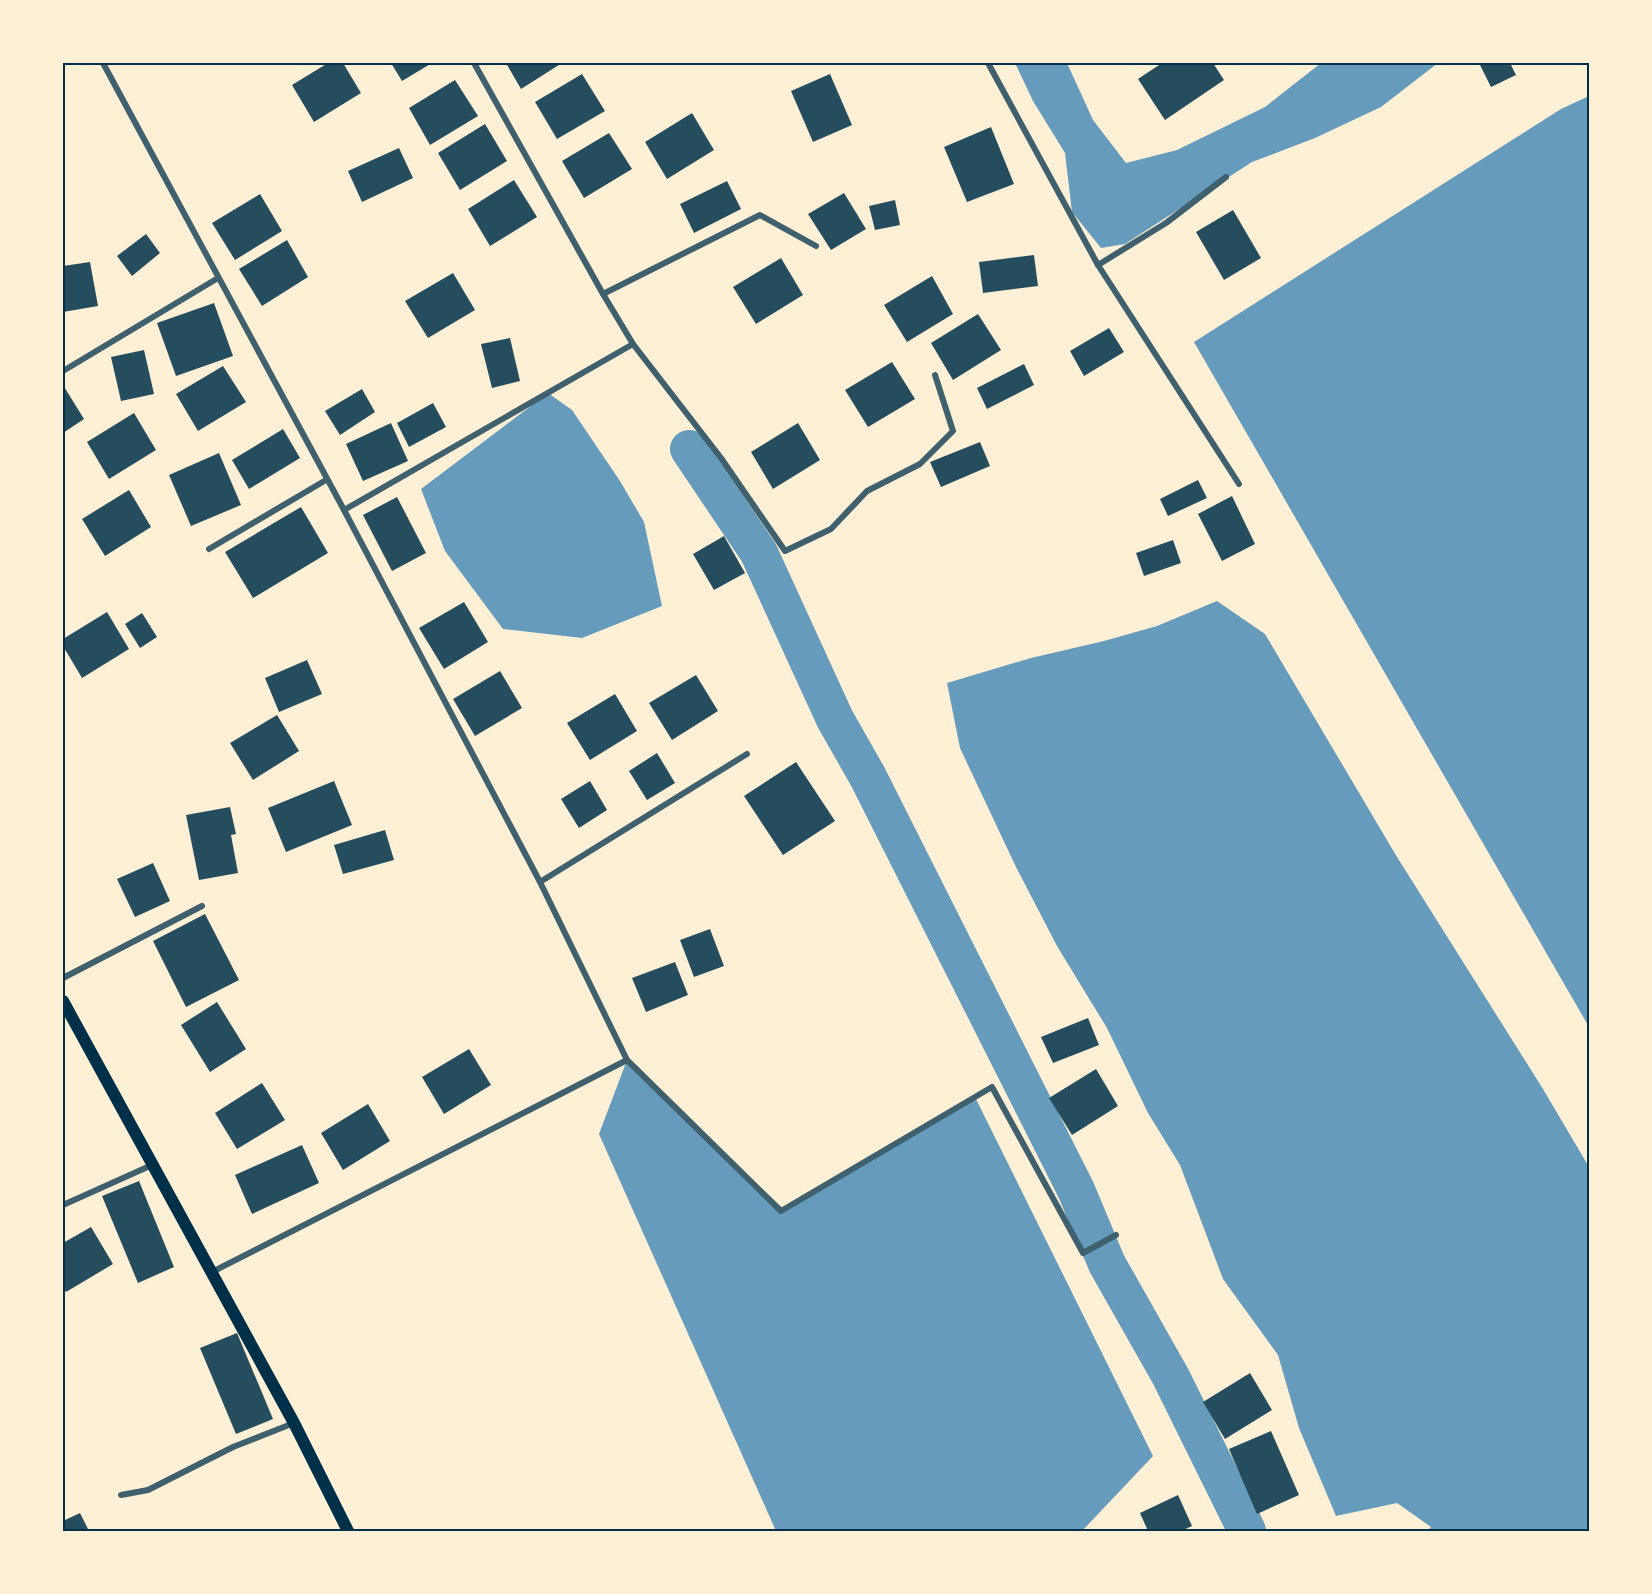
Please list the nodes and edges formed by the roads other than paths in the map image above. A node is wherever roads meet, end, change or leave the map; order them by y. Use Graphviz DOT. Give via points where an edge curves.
graph roads {
  1 [pos="103,63"];
  2 [pos="474,63"];
  3 [pos="988,63"];
  4 [pos="1226,177"];
  5 [pos="816,246"];
  6 [pos="1098,265"];
  7 [pos="218,278"];
  8 [pos="603,294"];
  9 [pos="633,344"];
  10 [pos="63,371"];
  11 [pos="935,375"];
  12 [pos="326,480"];
  13 [pos="1239,484"];
  14 [pos="344,510"];
  15 [pos="209,549"];
  16 [pos="747,754"];
  17 [pos="540,882"];
  18 [pos="202,906"];
  19 [pos="63,978"];
  20 [pos="63,1000"];
  21 [pos="627,1060"];
  22 [pos="153,1165"];
  23 [pos="63,1205"];
  24 [pos="1116,1235"];
  25 [pos="212,1272"];
  26 [pos="294,1423"];
  27 [pos="121,1496"];
  28 [pos="348,1531"];
  1 -- 7 [label="street"];
  2 -- 8 [label="street"];
  3 -- 6 [label="street"];
  4 -- 6 [label="street" via="1166,223"];
  5 -- 8 [label="street" via="760,215"];
  6 -- 13 [label="street"];
  7 -- 10 [label="street"];
  7 -- 12 [label="street"];
  8 -- 9 [label="street"];
  9 -- 11 [label="street" via="721,458 785,551 831,529 867,491 920,464 954,431"];
  9 -- 14 [label="street"];
  12 -- 14 [label="street"];
  12 -- 15 [label="street"];
  14 -- 17 [label="street"];
  16 -- 17 [label="street"];
  17 -- 21 [label="street"];
  18 -- 19 [label="street"];
  20 -- 22 [label="main road"];
  21 -- 24 [label="street" via="781,1211 992,1087 1083,1253"];
  21 -- 25 [label="street"];
  22 -- 23 [label="street"];
  22 -- 25 [label="main road"];
  25 -- 26 [label="main road"];
  26 -- 27 [label="street" via="233,1447 148,1490"];
  26 -- 28 [label="main road"];
}
